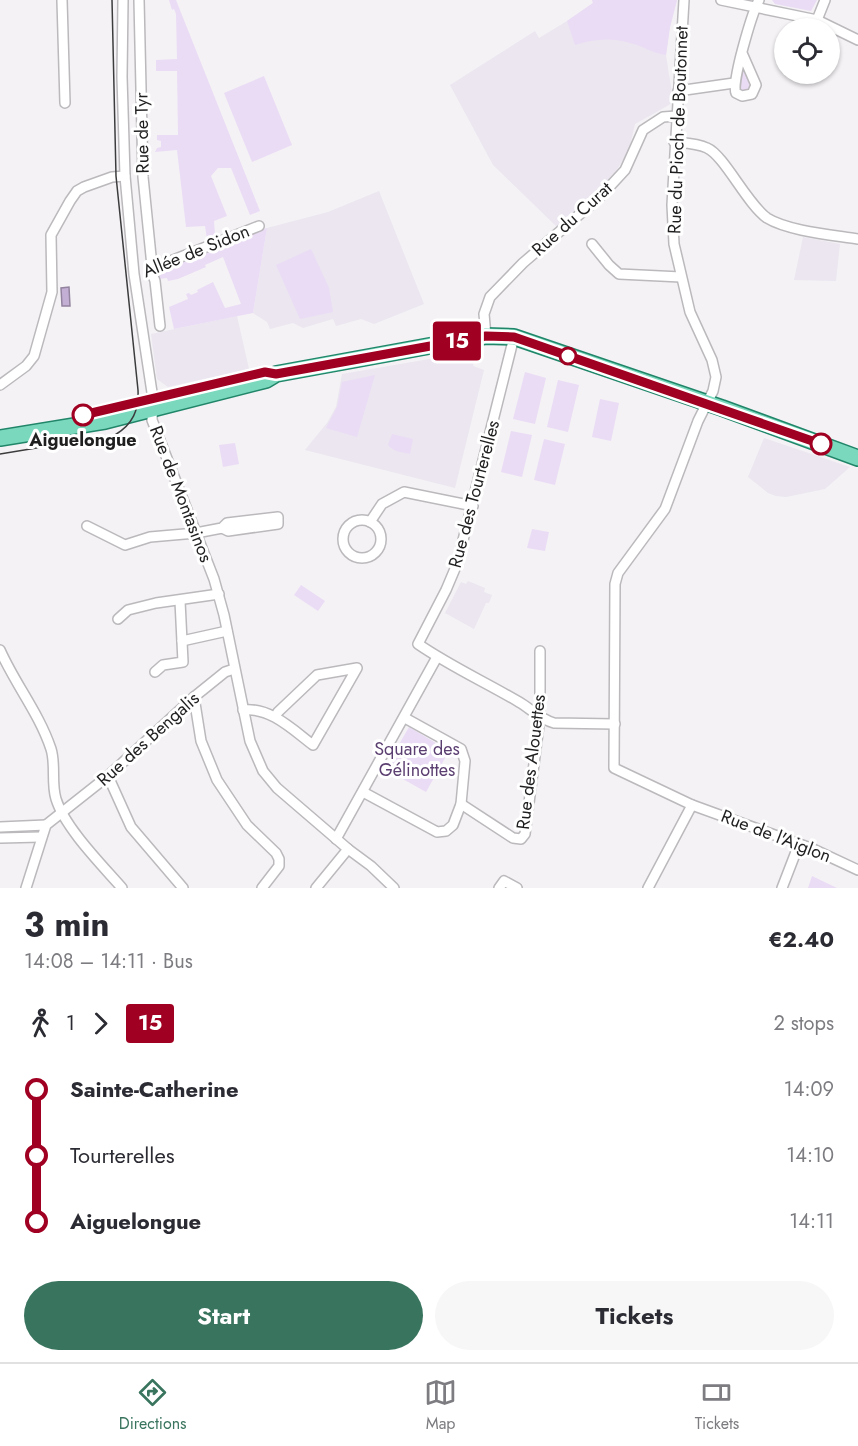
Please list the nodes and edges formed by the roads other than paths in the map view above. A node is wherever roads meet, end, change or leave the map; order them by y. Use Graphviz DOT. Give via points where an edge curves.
graph roads {
  1 [pos="62,0"];
  2 [pos="123,0"];
  3 [pos="139,0"];
  4 [pos="684,0"];
  5 [pos="721,0"];
  6 [pos="825,0"];
  7 [pos="757,4"];
  8 [pos="810,18"];
  9 [pos="818,18"];
  10 [pos="840,31"];
  11 [pos="858,40"];
  12 [pos="742,53"];
  13 [pos="734,83"];
  14 [pos="678,91"];
  15 [pos="65,103"];
  16 [pos="676,116"];
  17 [pos="674,142"];
  18 [pos="125,176"];
  19 [pos="259,226"];
  20 [pos="858,239"];
  21 [pos="592,244"];
  22 [pos="152,269"];
  23 [pos="134,274"];
  24 [pos="681,277"];
  25 [pos="160,326"];
  26 [pos="486,336"];
  27 [pos="514,337"];
  28 [pos="0,385"];
  29 [pos="152,404"];
  30 [pos="708,404"];
  31 [pos="0,429"];
  32 [pos="0,438"];
  33 [pos="858,458"];
  34 [pos="473,506"];
  35 [pos="370,522"];
  36 [pos="87,526"];
  37 [pos="222,528"];
  38 [pos="196,533"];
  39 [pos="219,594"];
  40 [pos="180,601"];
  41 [pos="118,619"];
  42 [pos="227,631"];
  43 [pos="182,641"];
  44 [pos="0,650"];
  45 [pos="540,651"];
  46 [pos="437,657"];
  47 [pos="234,669"];
  48 [pos="155,672"];
  49 [pos="194,697"];
  50 [pos="243,710"];
  51 [pos="275,717"];
  52 [pos="540,717"];
  53 [pos="405,718"];
  54 [pos="615,724"];
  55 [pos="108,776"];
  56 [pos="363,792"];
  57 [pos="461,804"];
  58 [pos="692,805"];
  59 [pos="63,812"];
  60 [pos="46,825"];
  61 [pos="0,827"];
  62 [pos="41,837"];
  63 [pos="0,838"];
  64 [pos="336,839"];
  65 [pos="799,844"];
  66 [pos="348,849"];
  67 [pos="858,870"];
  68 [pos="26,888"];
  69 [pos="122,888"];
  70 [pos="183,888"];
  71 [pos="262,888"];
  72 [pos="316,888"];
  73 [pos="394,888"];
  74 [pos="499,888"];
  75 [pos="517,888"];
  76 [pos="648,888"];
  77 [pos="782,888"];
  1 -- 15 [label="street"];
  2 -- 18 [label="street, Rue de Montasinos"];
  3 -- 22 [label="street, Rue de Tyr" via="143,177"];
  4 -- 14 [label="street, Rue du Pioch de Boutonnet"];
  5 -- 7 [label="street"];
  6 -- 9 [label="street"];
  7 -- 8 [label="street"];
  7 -- 12 [label="street"];
  10 -- 11 [label="street"];
  12 -- 13 [label="street"];
  12 -- 13 [label="street" via="755,89 742,96 734,92"];
  13 -- 14 [label="street"];
  14 -- 16 [label="street, Rue du Pioch de Boutonnet"];
  16 -- 17 [label="street, Rue du Pioch de Boutonnet"];
  16 -- 26 [label="street, Rue du Curat" via="663,117 643,130 625,170 489,297 484,314"];
  17 -- 20 [label="street" via="698,145 713,152 767,217 788,226"];
  17 -- 24 [label="street, Rue du Pioch de Boutonnet" via="672,215"];
  18 -- 23 [label="street, Rue de Montasinos"];
  18 -- 28 [label="street" via="84,187 70,201 51,235 52,292 34,356"];
  19 -- 22 [label="street, Allée de Sidon"];
  21 -- 24 [label="street" via="620,274"];
  22 -- 23 [label="street, Allée de Sidon"];
  22 -- 25 [label="street, Rue de Tyr"];
  23 -- 29 [label="street, Rue de Montasinos"];
  24 -- 30 [label="street, Rue du Pioch de Boutonnet" via="690,312 716,377"];
  26 -- 27 [label="main road"];
  26 -- 29 [label="main road" via="276,374 265,372"];
  27 -- 30 [label="main road"];
  27 -- 34 [label="street, Rue des Tourterelles"];
  29 -- 31 [label="main road"];
  29 -- 32 [label="main road" via="105,421"];
  29 -- 38 [label="street, Rue de Montasinos" via="152,420"];
  30 -- 33 [label="main road"];
  30 -- 54 [label="street, Rue du Pioch de Boutonnet" via="665,509 618,573"];
  34 -- 35 [label="street" via="404,492 382,504"];
  34 -- 46 [label="street, Rue des Tourterelles" via="458,564 418,644"];
  35 -- 35 [label="street" via="360,520 345,530 345,548 352,555 368,557 379,547 380,533"];
  36 -- 38 [label="street" via="122,545 150,537"];
  37 -- 37 [label="street" via="228,531 278,524 279,520 278,517 227,523"];
  37 -- 38 [label="street"];
  38 -- 39 [label="street, Rue de Montasinos"];
  39 -- 40 [label="street"];
  39 -- 42 [label="street, Rue de Montasinos"];
  40 -- 41 [label="street" via="128,610"];
  40 -- 43 [label="street"];
  42 -- 43 [label="street"];
  42 -- 47 [label="street, Rue de Montasinos"];
  43 -- 48 [label="street" via="183,662 163,665"];
  44 -- 59 [label="street" via="51,748 55,796"];
  45 -- 52 [label="street, Rue des Alouettes"];
  46 -- 52 [label="street"];
  46 -- 53 [label="street"];
  47 -- 49 [label="street, Rue des Bengalis"];
  47 -- 50 [label="street, Rue de Montasinos"];
  49 -- 55 [label="street, Rue des Bengalis"];
  49 -- 71 [label="street" via="201,741 217,780 247,825 279,860 279,866"];
  50 -- 51 [label="street" via="254,709"];
  50 -- 64 [label="street, Rue de Montasinos" via="250,741 263,771"];
  51 -- 51 [label="street" via="317,675 357,668 313,745"];
  52 -- 54 [label="street" via="554,723"];
  52 -- 57 [label="street, Rue des Alouettes" via="525,834 521,839 513,838"];
  53 -- 56 [label="street"];
  53 -- 57 [label="street" via="461,749 465,761"];
  54 -- 58 [label="street, Rue du Pioch de Boutonnet" via="614,768"];
  55 -- 59 [label="street, Rue des Bengalis"];
  55 -- 70 [label="street" via="131,828"];
  56 -- 57 [label="street" via="437,832 453,825"];
  56 -- 64 [label="street"];
  58 -- 65 [label="street, Rue de l'Aiglon"];
  58 -- 76 [label="street"];
  59 -- 60 [label="street, Rue des Bengalis"];
  59 -- 69 [label="street"];
  60 -- 61 [label="street"];
  60 -- 62 [label="street"];
  62 -- 63 [label="street"];
  62 -- 68 [label="street"];
  64 -- 66 [label="street, Rue de Montasinos"];
  65 -- 67 [label="street, Rue de l'Aiglon"];
  65 -- 77 [label="street"];
  66 -- 72 [label="street"];
  66 -- 73 [label="street, Rue de Montasinos"];
  74 -- 75 [label="street" via="504,881"];
}
